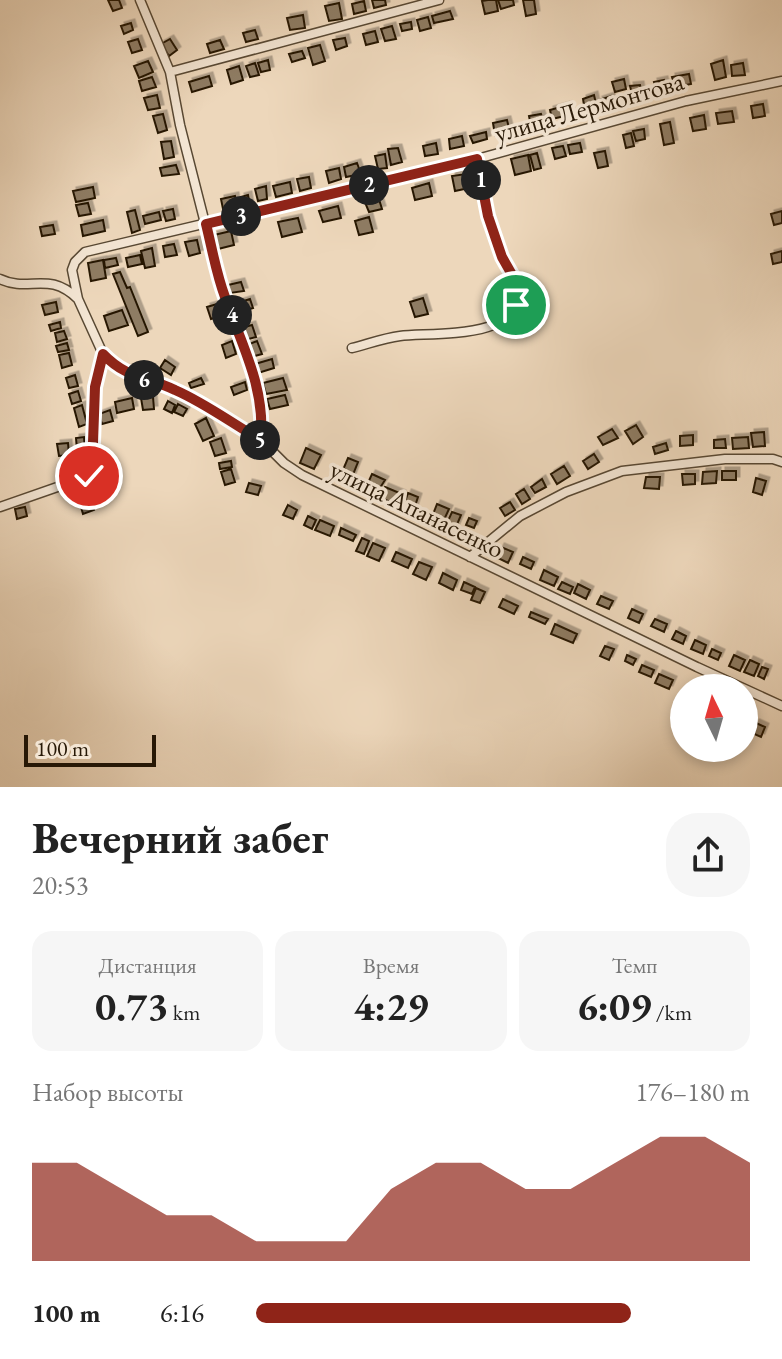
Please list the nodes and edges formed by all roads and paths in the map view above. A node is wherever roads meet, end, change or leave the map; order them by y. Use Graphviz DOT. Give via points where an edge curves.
graph roads {
  1 [pos="140,0"];
  2 [pos="439,0"];
  3 [pos="170,72"];
  4 [pos="782,81"];
  5 [pos="477,159"];
  6 [pos="206,224"];
  7 [pos="0,279"];
  8 [pos="78,299"];
  9 [pos="352,348"];
  10 [pos="103,354"];
  11 [pos="261,440"];
  12 [pos="782,462"];
  13 [pos="0,507"];
  14 [pos="470,557"];
  15 [pos="782,706"];
  1 -- 3 [label="street"];
  2 -- 3 [label="street"];
  3 -- 6 [label="street"];
  4 -- 5 [label="street, улица Лермонтова" via="686,101"];
  5 -- 6 [label="street, улица Лермонтова"];
  5 -- 9 [label="street" via="488,216 518,293 510,315 497,325 472,331 397,336"];
  6 -- 8 [label="street, улица Лермонтова" via="85,252 72,270"];
  6 -- 11 [label="street" via="223,294 260,393"];
  7 -- 8 [label="street" via="13,285 56,284"];
  8 -- 10 [label="street"];
  10 -- 11 [label="street, улица Апанасенко" via="114,366 173,389"];
  10 -- 13 [label="street" via="95,387 89,476"];
  11 -- 14 [label="street, улица Апанасенко" via="302,475"];
  12 -- 14 [label="street" via="725,459 622,471 520,516"];
  14 -- 15 [label="street, улица Апанасенко"];
}
